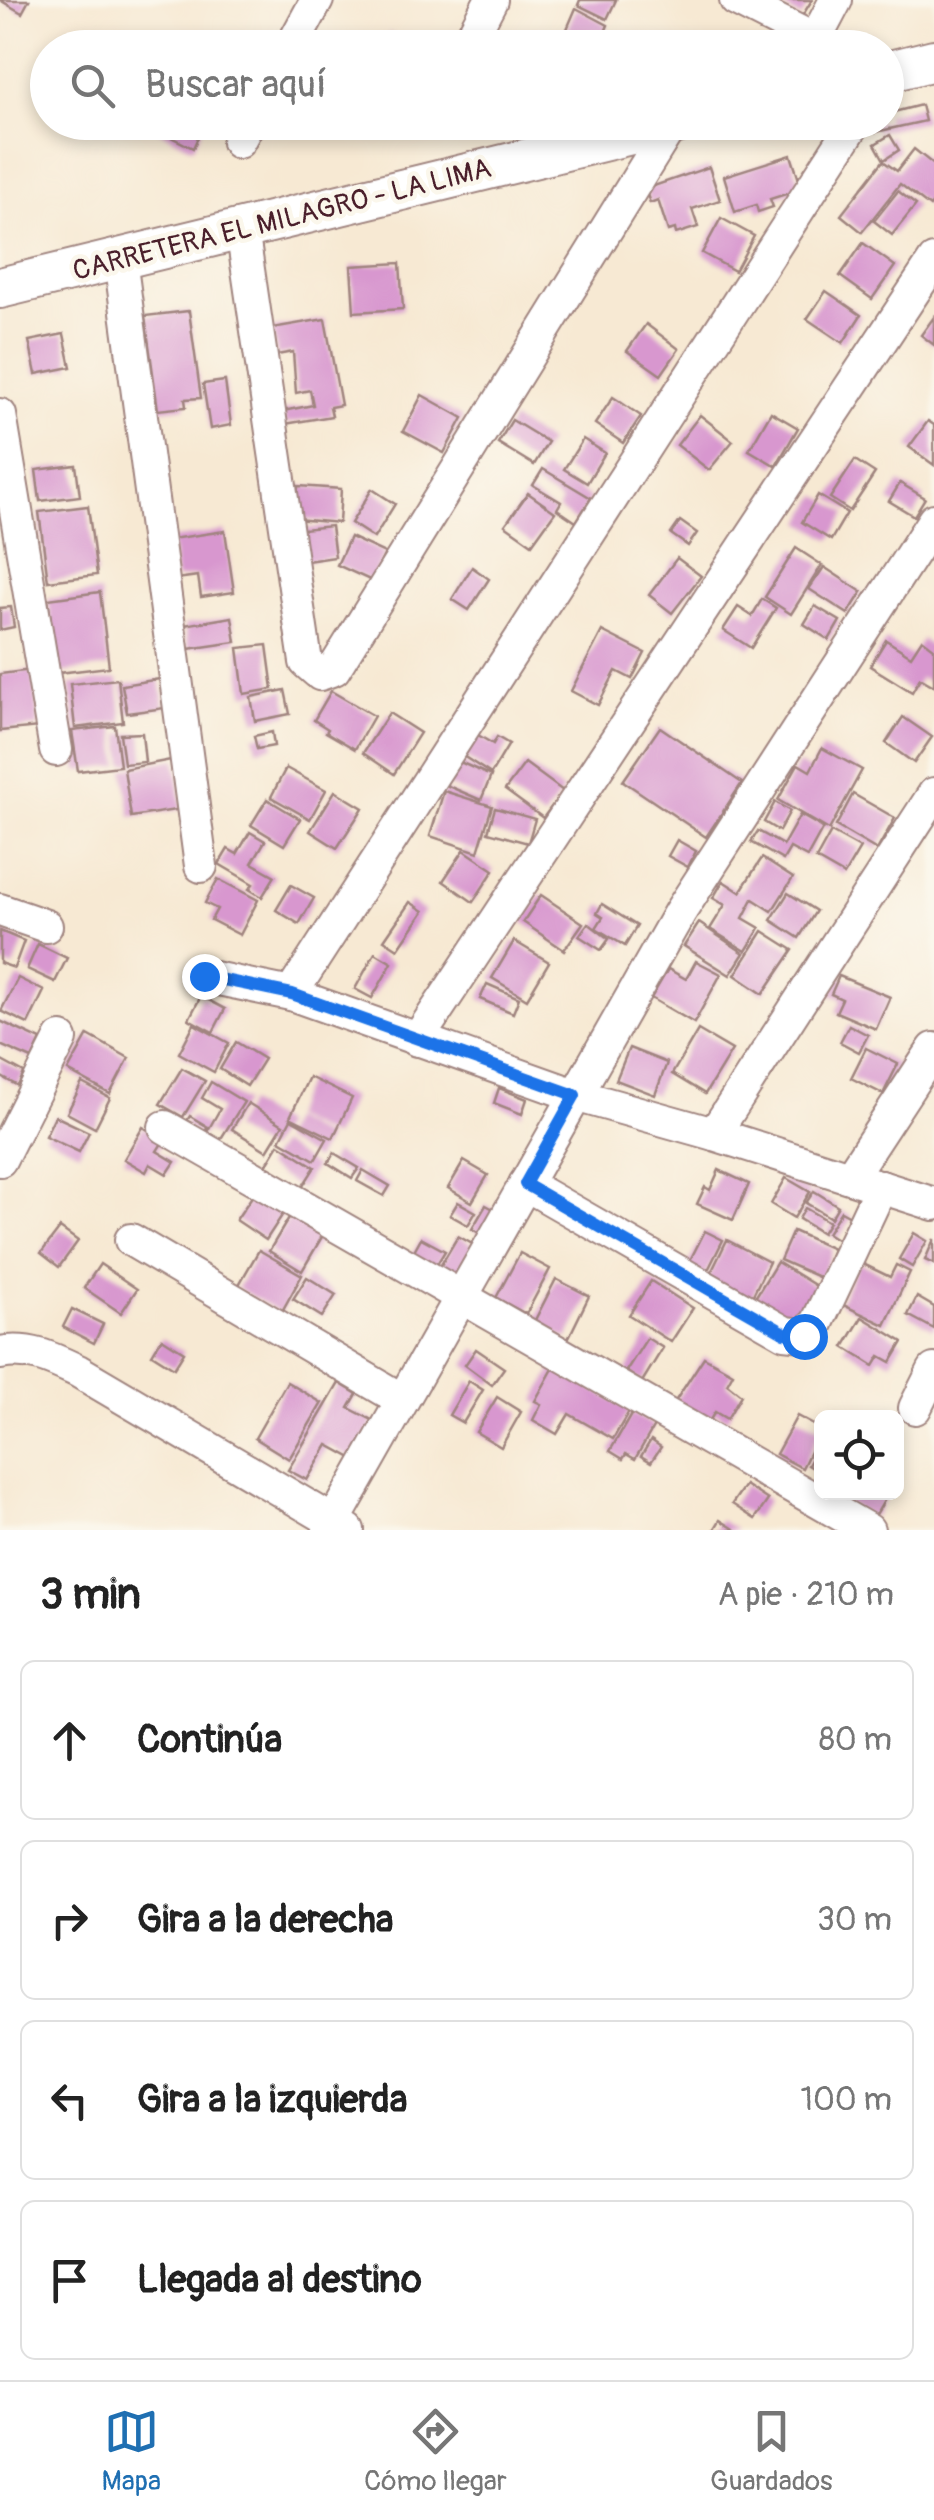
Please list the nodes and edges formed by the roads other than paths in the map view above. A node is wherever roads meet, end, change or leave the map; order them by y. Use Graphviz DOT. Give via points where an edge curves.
graph roads {
  1 [pos="317,0"];
  2 [pos="491,0"];
  3 [pos="736,0"];
  4 [pos="836,0"];
  5 [pos="301,30"];
  6 [pos="475,30"];
  7 [pos="791,30"];
  8 [pos="822,30"];
  9 [pos="934,60"];
  10 [pos="904,68"];
  11 [pos="609,140"];
  12 [pos="665,140"];
  13 [pos="843,140"];
  14 [pos="242,229"];
  15 [pos="120,259"];
  16 [pos="934,261"];
  17 [pos="0,288"];
  18 [pos="0,414"];
  19 [pos="934,520"];
  20 [pos="56,750"];
  21 [pos="934,794"];
  22 [pos="201,866"];
  23 [pos="0,910"];
  24 [pos="46,926"];
  25 [pos="204,976"];
  26 [pos="292,994"];
  27 [pos="61,1039"];
  28 [pos="417,1040"];
  29 [pos="934,1049"];
  30 [pos="575,1095"];
  31 [pos="165,1127"];
  32 [pos="714,1134"];
  33 [pos="0,1160"];
  34 [pos="850,1177"];
  35 [pos="525,1184"];
  36 [pos="881,1187"];
  37 [pos="934,1204"];
  38 [pos="131,1240"];
  39 [pos="460,1297"];
  40 [pos="0,1353"];
  41 [pos="934,1370"];
  42 [pos="402,1400"];
  43 [pos="915,1408"];
  44 [pos="337,1527"];
  45 [pos="868,1530"];
  1 -- 5 [label="street"];
  2 -- 6 [label="street"];
  3 -- 7 [label="street"];
  4 -- 8 [label="street"];
  9 -- 10 [label="main road"];
  11 -- 14 [label="main road, CARRETERA EL MILAGRO - LA LIMA"];
  12 -- 14 [label="street" via="334,669 320,674 306,662"];
  13 -- 26 [label="street"];
  14 -- 15 [label="main road, CARRETERA EL MILAGRO - LA LIMA"];
  15 -- 17 [label="main road, CARRETERA EL MILAGRO - LA LIMA"];
  15 -- 22 [label="street"];
  16 -- 28 [label="street"];
  18 -- 20 [label="street"];
  19 -- 30 [label="street" via="680,912"];
  21 -- 32 [label="street"];
  23 -- 24 [label="street"];
  25 -- 26 [label="street"];
  26 -- 28 [label="street"];
  27 -- 33 [label="street"];
  28 -- 30 [label="street"];
  29 -- 34 [label="street"];
  30 -- 32 [label="street"];
  30 -- 35 [label="street"];
  31 -- 39 [label="street"];
  32 -- 34 [label="street"];
  34 -- 36 [label="street"];
  35 -- 36 [label="street" via="785,1333 804,1336 817,1323"];
  35 -- 39 [label="street"];
  36 -- 37 [label="street"];
  38 -- 42 [label="street"];
  39 -- 42 [label="street"];
  39 -- 45 [label="street"];
  40 -- 44 [label="street" via="34,1353 78,1371"];
  41 -- 43 [label="street"];
  42 -- 44 [label="street"];
}
